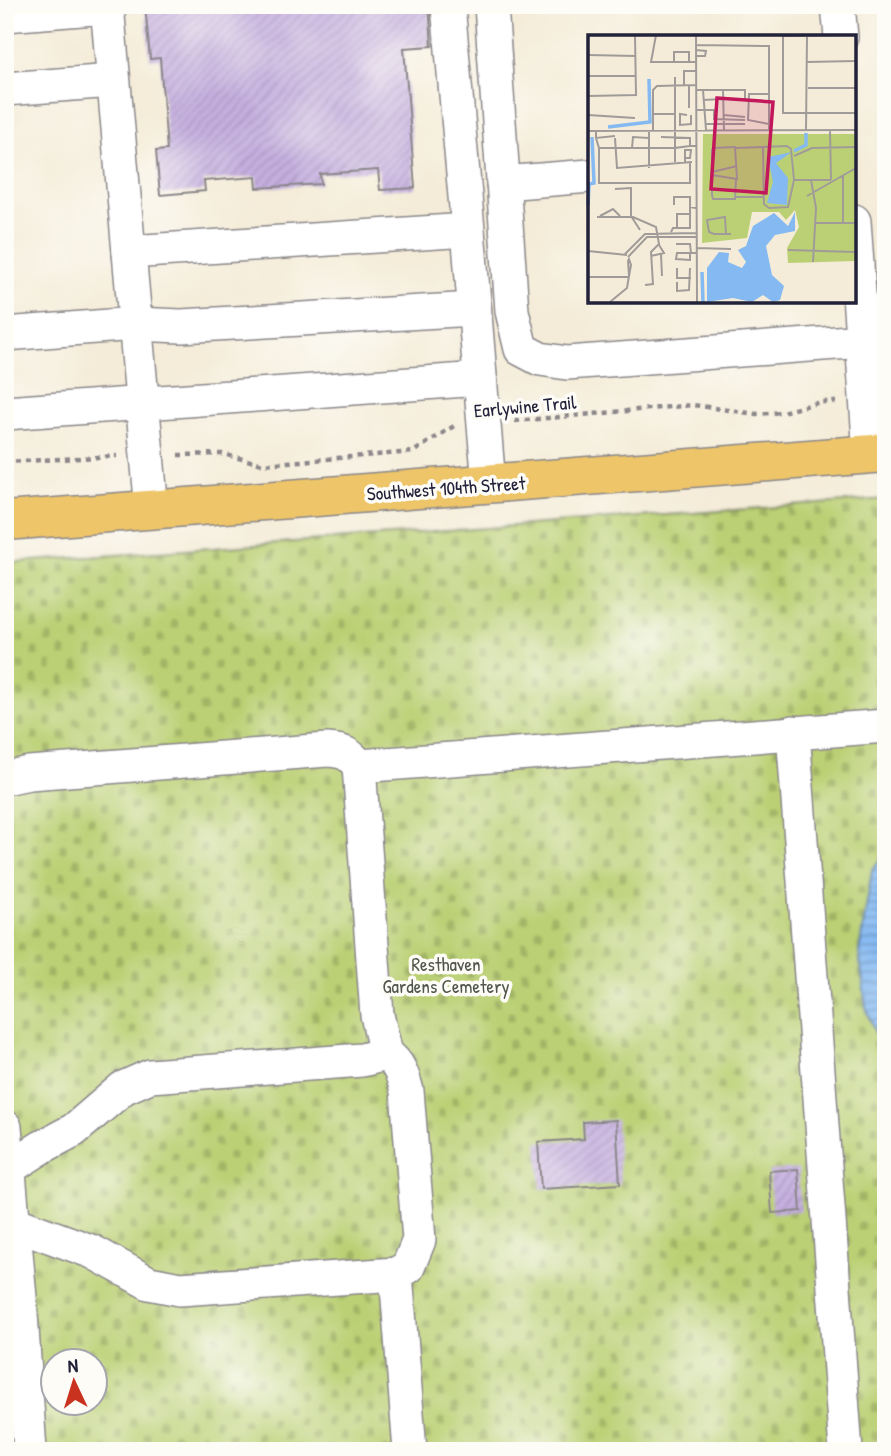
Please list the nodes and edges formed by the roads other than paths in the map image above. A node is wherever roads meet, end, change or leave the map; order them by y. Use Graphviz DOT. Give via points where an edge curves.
graph roads {
  1 [pos="448,5"];
  2 [pos="491,5"];
  3 [pos="838,5"];
  4 [pos="107,6"];
  5 [pos="5,15"];
  6 [pos="841,35"];
  7 [pos="113,80"];
  8 [pos="5,89"];
  9 [pos="588,176"];
  10 [pos="503,183"];
  11 [pos="468,230"];
  12 [pos="856,248"];
  13 [pos="129,252"];
  14 [pos="474,309"];
  15 [pos="135,324"];
  16 [pos="5,334"];
  17 [pos="863,341"];
  18 [pos="481,379"];
  19 [pos="143,405"];
  20 [pos="5,413"];
  21 [pos="878,454"];
  22 [pos="489,485"];
  23 [pos="152,511"];
  24 [pos="5,521"];
  25 [pos="886,726"];
  26 [pos="793,732"];
  27 [pos="359,766"];
  28 [pos="5,778"];
  29 [pos="386,1054"];
  30 [pos="5,1127"];
  31 [pos="10,1195"];
  32 [pos="396,1273"];
  33 [pos="30,1451"];
  34 [pos="410,1451"];
  35 [pos="846,1451"];
  1 -- 11 [label="street"];
  2 -- 10 [label="street"];
  3 -- 6 [label="street"];
  4 -- 5 [label="street"];
  4 -- 7 [label="street"];
  7 -- 8 [label="street"];
  7 -- 13 [label="street"];
  9 -- 10 [label="street"];
  10 -- 17 [label="street" via="512,311 521,349 540,359 567,363"];
  11 -- 13 [label="street"];
  11 -- 14 [label="street"];
  12 -- 17 [label="street"];
  13 -- 15 [label="street"];
  14 -- 15 [label="street" via="181,326"];
  14 -- 18 [label="street"];
  15 -- 16 [label="street"];
  15 -- 19 [label="street"];
  17 -- 21 [label="street" via="867,402"];
  18 -- 19 [label="street"];
  18 -- 22 [label="street"];
  19 -- 20 [label="street"];
  19 -- 23 [label="street"];
  21 -- 22 [label="main road, Southwest 104th Street"];
  22 -- 23 [label="main road, Southwest 104th Street"];
  23 -- 24 [label="main road, Southwest 104th Street"];
  25 -- 26 [label="street"];
  26 -- 27 [label="street"];
  26 -- 35 [label="street"];
  27 -- 28 [label="street" via="345,751 327,750"];
  27 -- 29 [label="street" via="377,1015"];
  29 -- 31 [label="street" via="362,1060 150,1076 123,1088 74,1130 41,1147"];
  29 -- 32 [label="street" via="402,1072 407,1091 419,1240 408,1266"];
  30 -- 31 [label="street"];
  31 -- 32 [label="street" via="93,1252 165,1287"];
  31 -- 33 [label="street"];
  32 -- 34 [label="street"];
}
